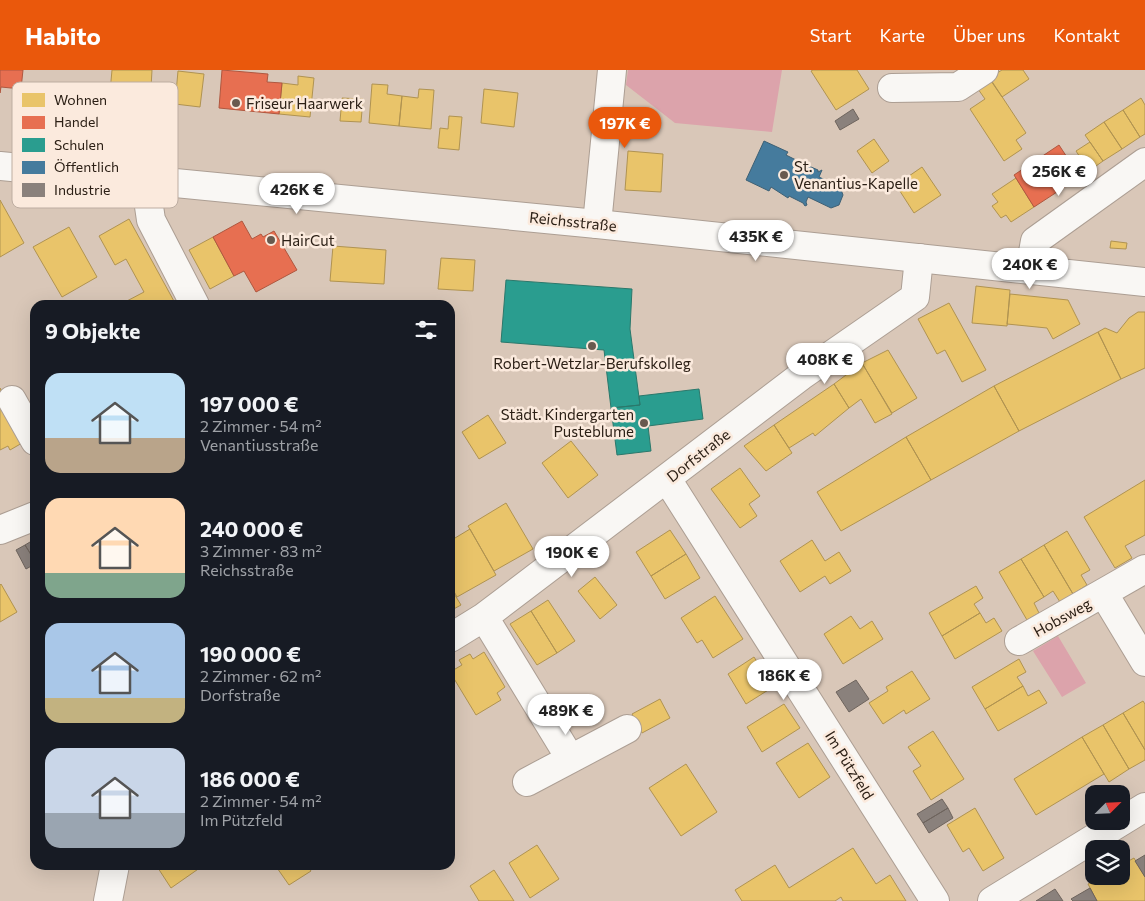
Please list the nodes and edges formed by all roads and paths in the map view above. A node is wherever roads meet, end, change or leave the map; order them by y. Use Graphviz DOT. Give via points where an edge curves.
graph roads {
  1 [pos="612,70"];
  2 [pos="984,70"];
  3 [pos="892,88"];
  4 [pos="1145,162"];
  5 [pos="178,182"];
  6 [pos="149,208"];
  7 [pos="597,224"];
  8 [pos="918,258"];
  9 [pos="1030,269"];
  10 [pos="1145,282"];
  11 [pos="192,300"];
  12 [pos="12,400"];
  13 [pos="30,433"];
  14 [pos="667,479"];
  15 [pos="30,518"];
  16 [pos="0,530"];
  17 [pos="1145,569"];
  18 [pos="1104,594"];
  19 [pos="484,617"];
  20 [pos="455,635"];
  21 [pos="1020,641"];
  22 [pos="1145,662"];
  23 [pos="626,729"];
  24 [pos="570,758"];
  25 [pos="527,782"];
  26 [pos="1145,807"];
  27 [pos="114,870"];
  28 [pos="108,901"];
  29 [pos="935,901"];
  30 [pos="992,901"];
  1 -- 7 [label="street"];
  2 -- 3 [label="street" via="958,87"];
  4 -- 9 [label="street" via="1034,241"];
  5 -- 7 [label="street, Reichsstraße"];
  6 -- 11 [label="street" via="151,220"];
  7 -- 8 [label="street, Reichsstraße"];
  8 -- 9 [label="street, Reichsstraße"];
  8 -- 14 [label="street, Dorfstraße" via="915,297 801,376"];
  9 -- 10 [label="street, Reichsstraße"];
  12 -- 13 [label="street"];
  14 -- 19 [label="street, Dorfstraße"];
  14 -- 29 [label="street, Im Pützfeld"];
  15 -- 16 [label="street"];
  17 -- 18 [label="street, Hobsweg"];
  18 -- 21 [label="street, Hobsweg"];
  18 -- 22 [label="street, Hobsweg"];
  19 -- 20 [label="street, Dorfstraße"];
  19 -- 24 [label="street"];
  23 -- 24 [label="street"];
  24 -- 25 [label="street"];
  26 -- 30 [label="street"];
  27 -- 28 [label="street"];
}
